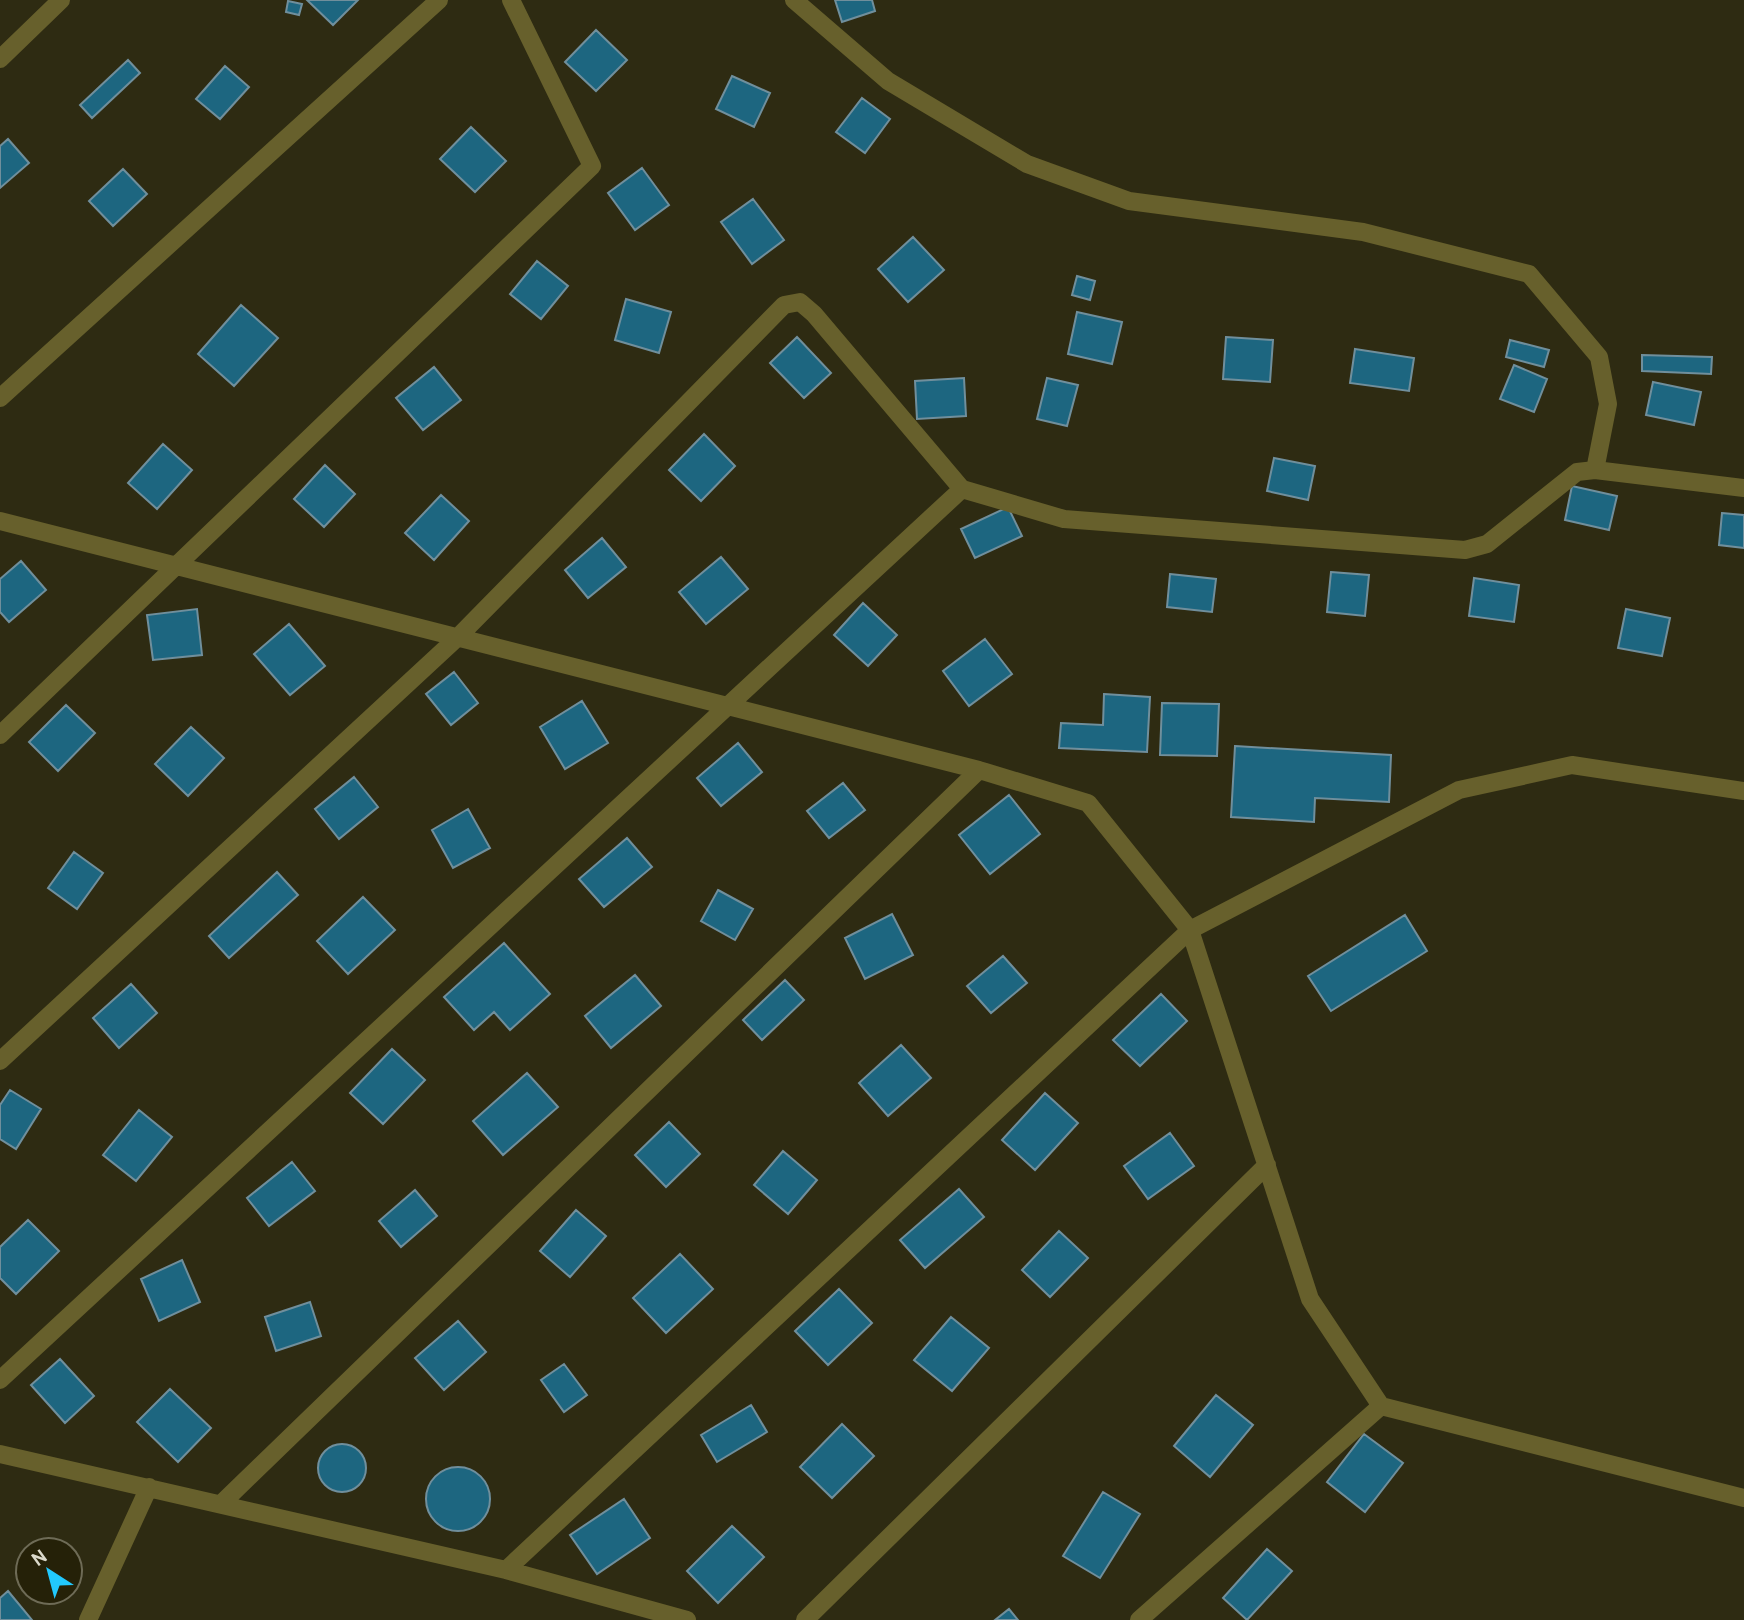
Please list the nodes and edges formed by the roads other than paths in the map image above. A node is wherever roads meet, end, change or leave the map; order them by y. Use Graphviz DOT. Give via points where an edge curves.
graph roads {
  1 [pos="61,0"];
  2 [pos="439,0"];
  3 [pos="511,0"];
  4 [pos="794,0"];
  5 [pos="0,59"];
  6 [pos="0,398"];
  7 [pos="1595,470"];
  8 [pos="1744,488"];
  9 [pos="962,489"];
  10 [pos="0,521"];
  11 [pos="178,566"];
  12 [pos="458,637"];
  13 [pos="726,706"];
  14 [pos="0,735"];
  15 [pos="979,770"];
  16 [pos="1744,791"];
  17 [pos="1190,930"];
  18 [pos="0,1061"];
  19 [pos="1266,1165"];
  20 [pos="0,1380"];
  21 [pos="1381,1406"];
  22 [pos="0,1454"];
  23 [pos="149,1487"];
  24 [pos="1744,1498"];
  25 [pos="222,1503"];
  26 [pos="506,1570"];
  27 [pos="89,1620"];
  28 [pos="687,1620"];
  29 [pos="806,1620"];
  30 [pos="1139,1620"];
  1 -- 5 [label="street"];
  2 -- 6 [label="street"];
  3 -- 11 [label="street" via="592,166"];
  4 -- 7 [label="street" via="888,81 1027,164 1129,201 1363,232 1529,274 1599,357 1608,404"];
  7 -- 8 [label="street"];
  7 -- 9 [label="street" via="1577,472 1487,544 1465,550 1064,519"];
  9 -- 12 [label="street" via="814,314 800,302 784,305"];
  9 -- 13 [label="street"];
  10 -- 11 [label="street"];
  11 -- 12 [label="street"];
  11 -- 14 [label="street"];
  12 -- 13 [label="street"];
  12 -- 18 [label="street"];
  13 -- 15 [label="street"];
  13 -- 20 [label="street"];
  15 -- 17 [label="street" via="1088,803"];
  15 -- 25 [label="street"];
  16 -- 17 [label="street" via="1572,765 1459,790"];
  17 -- 19 [label="street"];
  17 -- 26 [label="street"];
  19 -- 21 [label="street" via="1310,1300"];
  19 -- 29 [label="street"];
  21 -- 24 [label="street"];
  21 -- 30 [label="street"];
  22 -- 23 [label="street"];
  23 -- 25 [label="street"];
  23 -- 27 [label="street"];
  25 -- 26 [label="street"];
  26 -- 28 [label="street"];
}
